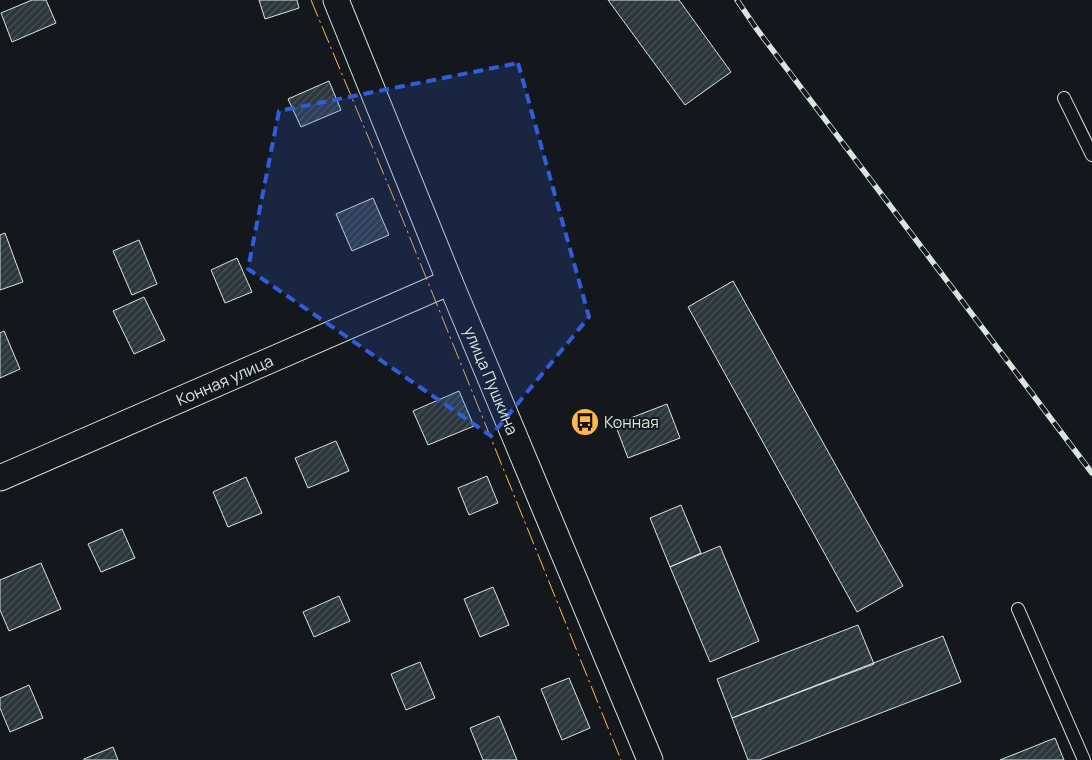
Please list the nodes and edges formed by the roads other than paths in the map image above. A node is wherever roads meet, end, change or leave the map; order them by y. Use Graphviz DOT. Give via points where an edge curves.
graph roads {
  1 [pos="336,0"];
  2 [pos="1064,98"];
  3 [pos="1092,155"];
  4 [pos="450,282"];
  5 [pos="0,478"];
  6 [pos="1018,608"];
  7 [pos="650,760"];
  8 [pos="1084,760"];
  1 -- 4 [label="street, улица Пушкина"];
  2 -- 3 [label="lane"];
  4 -- 5 [label="street, Конная улица"];
  4 -- 7 [label="street, улица Пушкина"];
  6 -- 8 [label="lane"];
}
